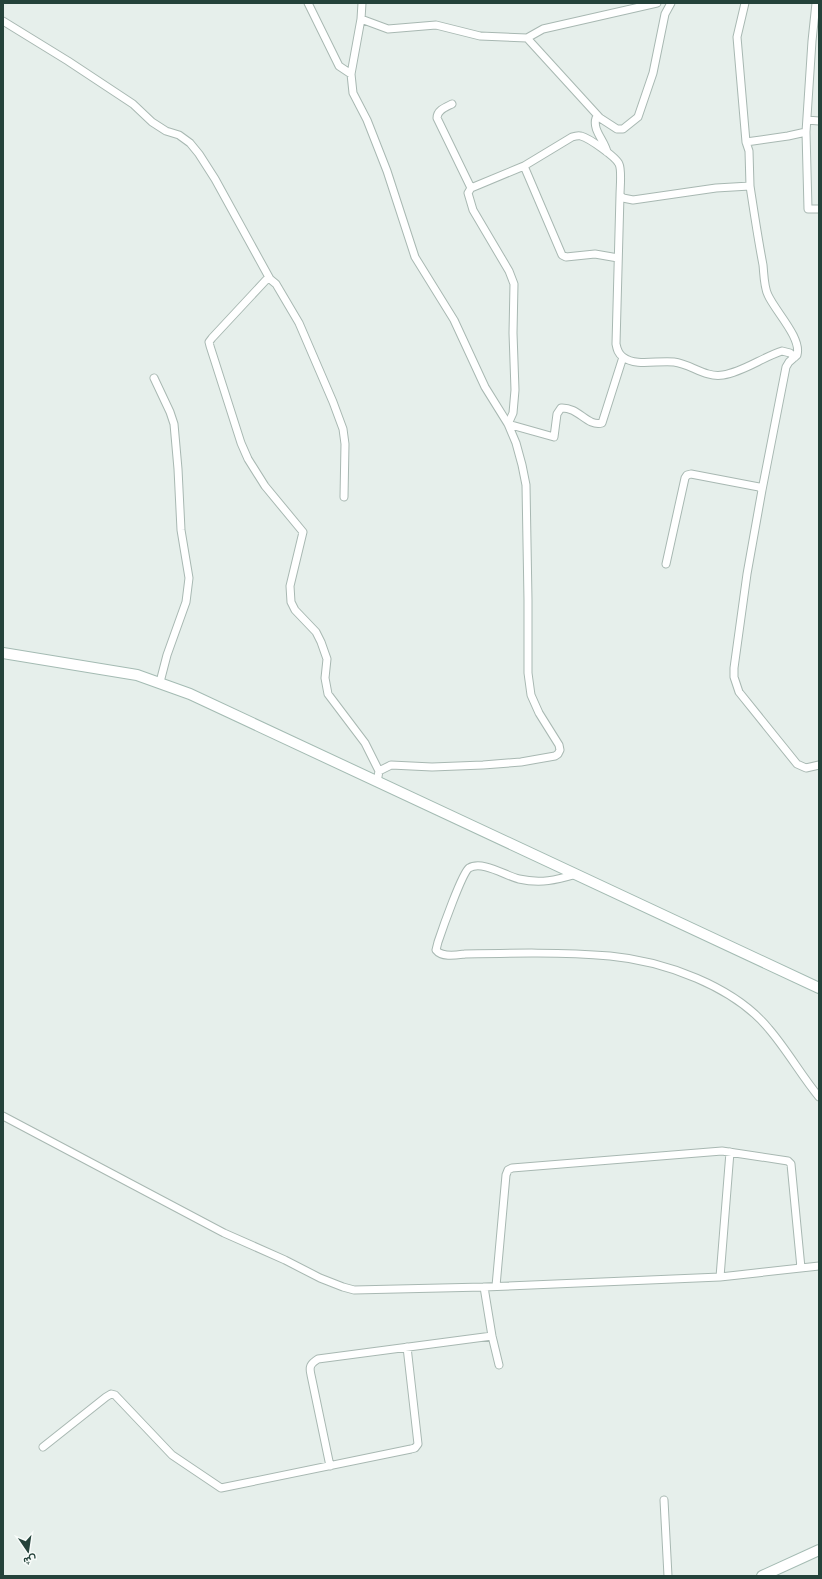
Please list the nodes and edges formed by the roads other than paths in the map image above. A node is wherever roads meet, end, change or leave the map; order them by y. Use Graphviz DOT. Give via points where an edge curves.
graph roads {
  1 [pos="308,3"];
  2 [pos="362,3"];
  3 [pos="657,3"];
  4 [pos="670,3"];
  5 [pos="745,3"];
  6 [pos="816,3"];
  7 [pos="361,19"];
  8 [pos="3,21"];
  9 [pos="527,38"];
  10 [pos="351,74"];
  11 [pos="452,104"];
  12 [pos="600,118"];
  13 [pos="807,120"];
  14 [pos="819,121"];
  15 [pos="806,132"];
  16 [pos="746,142"];
  17 [pos="607,152"];
  18 [pos="524,166"];
  19 [pos="750,186"];
  20 [pos="471,188"];
  21 [pos="620,195"];
  22 [pos="819,209"];
  23 [pos="618,258"];
  24 [pos="270,279"];
  25 [pos="623,357"];
  26 [pos="795,357"];
  27 [pos="154,378"];
  28 [pos="508,424"];
  29 [pos="762,490"];
  30 [pos="344,497"];
  31 [pos="666,564"];
  32 [pos="3,653"];
  33 [pos="160,682"];
  34 [pos="819,765"];
  35 [pos="379,771"];
  36 [pos="377,782"];
  37 [pos="577,874"];
  38 [pos="819,988"];
  39 [pos="819,1097"];
  40 [pos="3,1116"];
  41 [pos="730,1152"];
  42 [pos="819,1266"];
  43 [pos="801,1268"];
  44 [pos="720,1277"];
  45 [pos="496,1286"];
  46 [pos="484,1287"];
  47 [pos="492,1336"];
  48 [pos="407,1347"];
  49 [pos="499,1365"];
  50 [pos="43,1447"];
  51 [pos="330,1466"];
  52 [pos="664,1500"];
  53 [pos="819,1550"];
  54 [pos="668,1576"];
  55 [pos="762,1576"];
  1 -- 10 [label="street" via="339,66"];
  2 -- 7 [label="street"];
  3 -- 9 [label="street" via="543,29"];
  4 -- 12 [label="street" via="653,73 638,117 623,129 610,126"];
  5 -- 16 [label="street" via="737,37"];
  6 -- 13 [label="street"];
  7 -- 9 [label="street" via="388,29 436,25 480,36"];
  7 -- 10 [label="street"];
  8 -- 24 [label="street" via="133,104 152,122 190,143 215,179"];
  9 -- 12 [label="street"];
  10 -- 28 [label="street" via="353,93 367,120 387,171 415,257 454,320 485,387"];
  11 -- 20 [label="street" via="440,111 437,118"];
  12 -- 17 [label="street" via="596,118 595,126"];
  13 -- 14 [label="street"];
  13 -- 15 [label="street"];
  15 -- 16 [label="street"];
  15 -- 22 [label="street" via="808,209"];
  16 -- 19 [label="street" via="749,152"];
  17 -- 18 [label="street" via="582,136 572,137"];
  17 -- 21 [label="street" via="619,164"];
  18 -- 20 [label="street"];
  18 -- 23 [label="street" via="562,255 566,257 595,254"];
  19 -- 21 [label="street" via="716,188 634,200"];
  19 -- 26 [label="street" via="768,294 797,343 798,352"];
  20 -- 28 [label="street" via="468,193 473,210 514,284 515,390 513,413"];
  21 -- 23 [label="street"];
  23 -- 25 [label="street" via="616,344"];
  24 -- 30 [label="street" via="276,284 299,323 334,402 345,444"];
  24 -- 35 [label="street" via="266,280 209,342 248,460 265,486 303,532 290,586 291,602 321,642 327,659 325,678 328,694 365,743"];
  25 -- 26 [label="street" via="632,361 685,364 714,376 735,372 782,351"];
  25 -- 28 [label="street" via="602,423 590,422 569,408 561,408 557,414 554,437"];
  26 -- 29 [label="street" via="786,367"];
  27 -- 33 [label="street" via="174,424 181,530 189,578 186,602"];
  28 -- 35 [label="street" via="516,443 526,485 528,673 531,695 539,713 557,739 560,750 555,756 522,762 448,767 391,765"];
  29 -- 31 [label="street" via="759,487 688,475 685,478"];
  29 -- 34 [label="street" via="747,574 734,677 739,692 797,764 806,768"];
  32 -- 33 [label="main road" via="112,670"];
  33 -- 36 [label="main road" via="263,727"];
  35 -- 36 [label="street"];
  36 -- 37 [label="main road"];
  37 -- 38 [label="main road"];
  37 -- 39 [label="street" via="533,882 487,867 469,868 436,950 442,954 452,955 501,953 610,956 648,962 681,973 736,999 753,1013 769,1028"];
  40 -- 46 [label="street" via="224,1233 343,1287 363,1290"];
  41 -- 43 [label="street" via="788,1161 791,1164"];
  41 -- 44 [label="street"];
  41 -- 45 [label="street" via="508,1170"];
  42 -- 43 [label="street"];
  43 -- 44 [label="street"];
  44 -- 45 [label="street"];
  45 -- 46 [label="street"];
  46 -- 47 [label="street"];
  47 -- 48 [label="street"];
  47 -- 49 [label="street"];
  48 -- 51 [label="street" via="417,1446"];
  48 -- 51 [label="street" via="312,1363 311,1375"];
  50 -- 51 [label="street" via="111,1394 115,1395 172,1455 221,1488"];
  52 -- 54 [label="street"];
  53 -- 55 [label="main road"];
}
